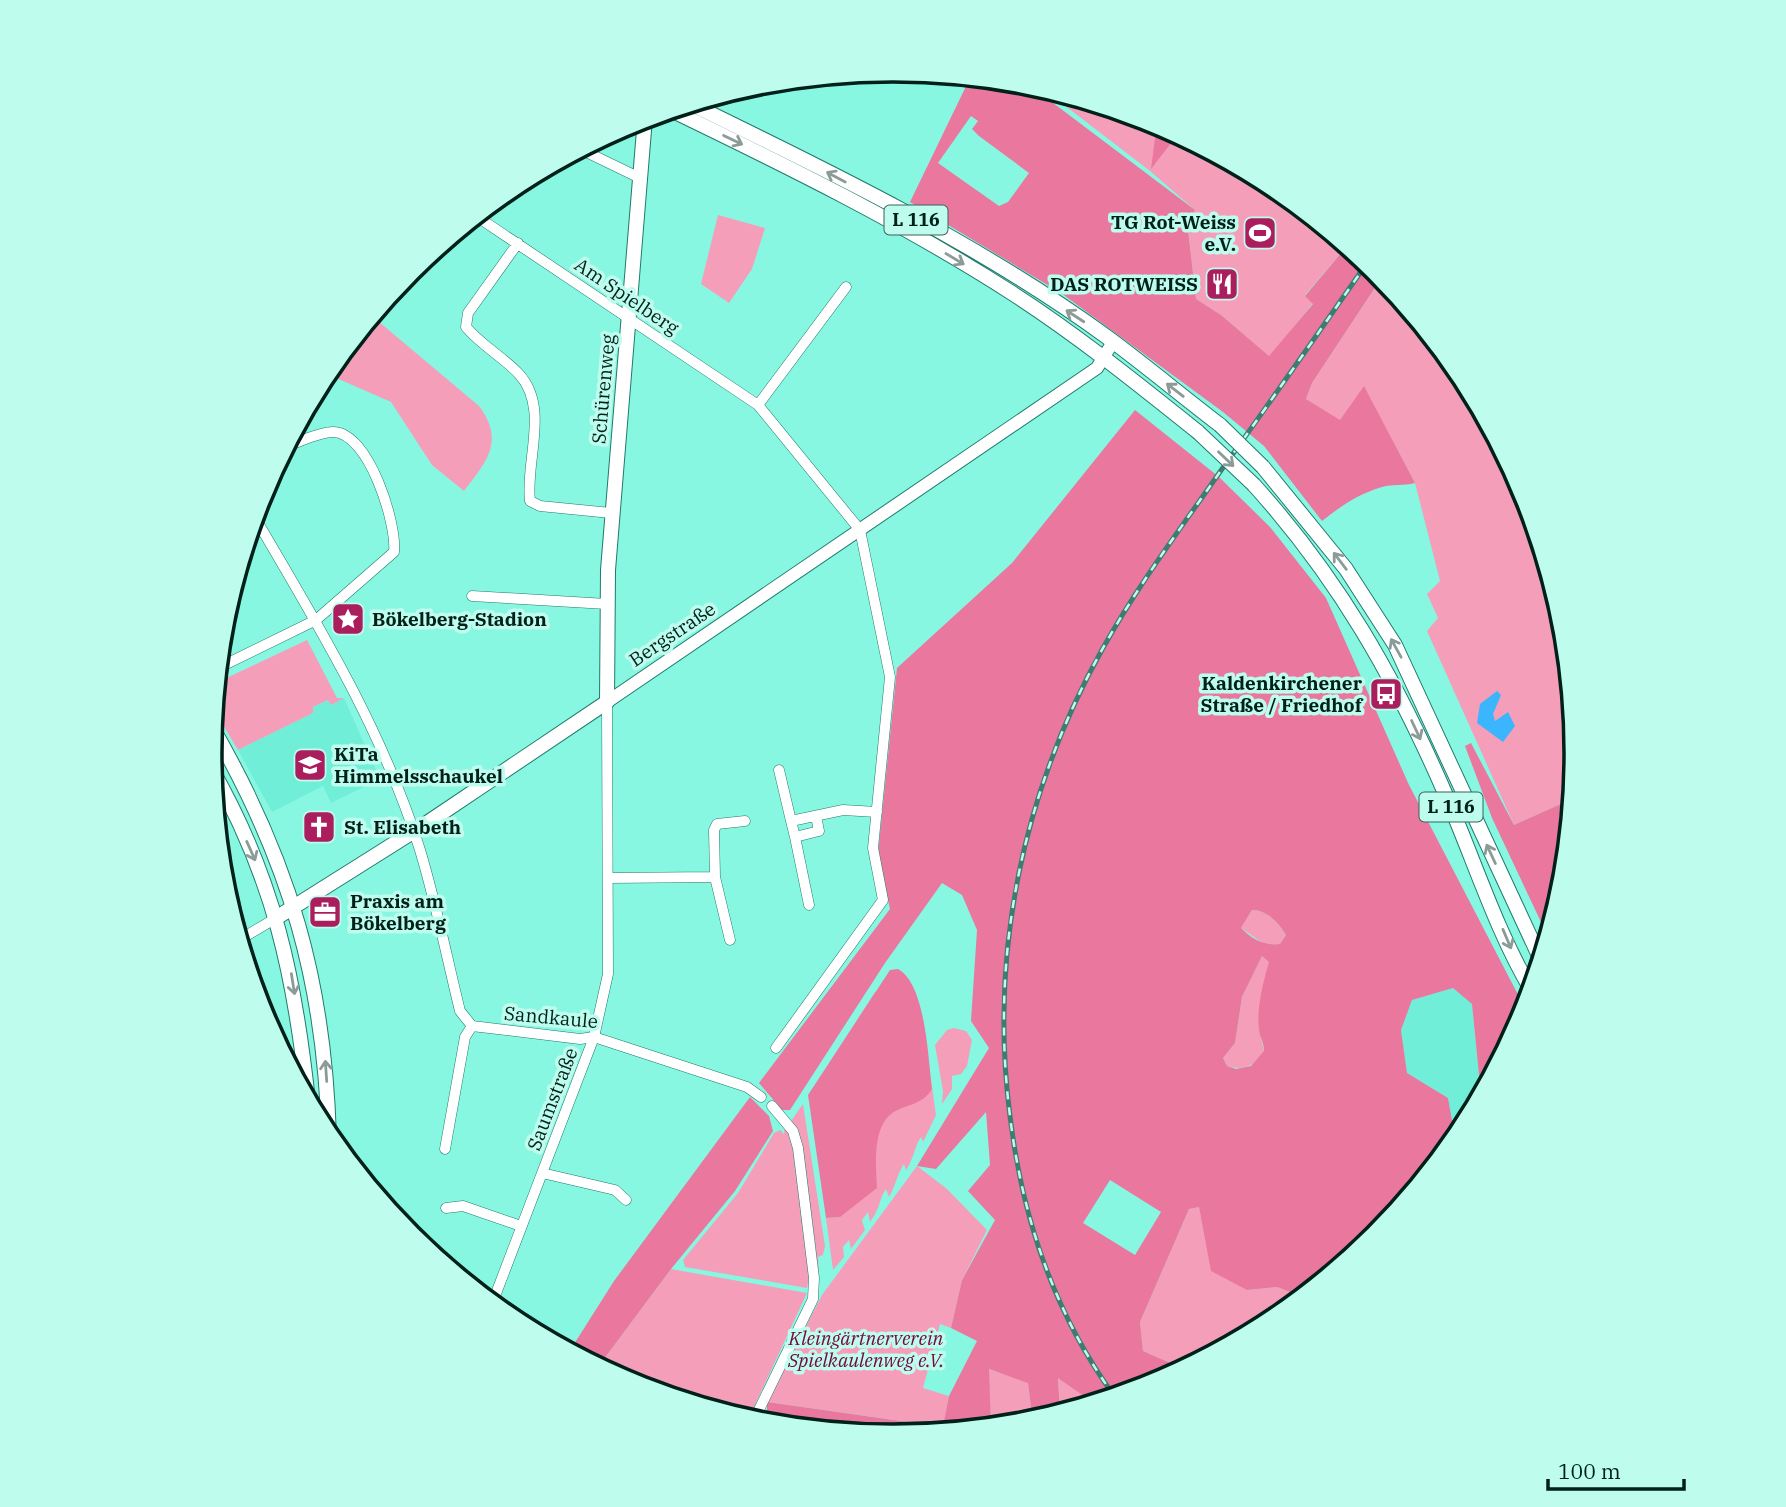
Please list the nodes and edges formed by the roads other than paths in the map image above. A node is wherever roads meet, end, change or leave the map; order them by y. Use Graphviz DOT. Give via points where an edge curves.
graph roads {
  1 [pos="703,110"];
  2 [pos="683,116"];
  3 [pos="644,130"];
  4 [pos="590,154"];
  5 [pos="640,178"];
  6 [pos="484,221"];
  7 [pos="518,243"];
  8 [pos="846,287"];
  9 [pos="629,319"];
  10 [pos="1113,342"];
  11 [pos="1104,358"];
  12 [pos="758,405"];
  13 [pos="299,442"];
  14 [pos="611,513"];
  15 [pos="261,528"];
  16 [pos="860,530"];
  17 [pos="472,596"];
  18 [pos="607,604"];
  19 [pos="316,620"];
  20 [pos="227,663"];
  21 [pos="607,702"];
  22 [pos="222,745"];
  23 [pos="779,770"];
  24 [pos="223,792"];
  25 [pos="877,813"];
  26 [pos="816,816"];
  27 [pos="746,821"];
  28 [pos="791,821"];
  29 [pos="413,832"];
  30 [pos="794,837"];
  31 [pos="715,877"];
  32 [pos="608,878"];
  33 [pos="809,905"];
  34 [pos="294,907"];
  35 [pos="276,918"];
  36 [pos="247,935"];
  37 [pos="730,940"];
  38 [pos="1535,947"];
  39 [pos="1526,978"];
  40 [pos="472,1026"];
  41 [pos="594,1037"];
  42 [pos="776,1048"];
  43 [pos="305,1075"];
  44 [pos="761,1097"];
  45 [pos="772,1106"];
  46 [pos="327,1114"];
  47 [pos="445,1149"];
  48 [pos="542,1173"];
  49 [pos="626,1200"];
  50 [pos="446,1208"];
  51 [pos="521,1226"];
  52 [pos="496,1294"];
  53 [pos="758,1411"];
  10 -- 1 [label="main road, L 116, one-way" via="921,222"];
  2 -- 11 [label="main road, L 116, one-way" via="912,233 1013,293"];
  3 -- 5 [label="main road, Schürenweg"];
  4 -- 5 [label="street"];
  5 -- 9 [label="main road, Schürenweg"];
  6 -- 7 [label="street, Am Spielberg"];
  7 -- 9 [label="street, Am Spielberg"];
  7 -- 14 [label="street" via="468,313 466,327 520,375 532,394 535,424 530,501"];
  8 -- 12 [label="street"];
  9 -- 12 [label="street, Am Spielberg"];
  9 -- 14 [label="main road, Schürenweg"];
  10 -- 11 [label="street, Bergstraße"];
  38 -- 10 [label="main road, L 116, one-way, bridge" via="1395,645 1340,561 1263,467 1220,425"];
  11 -- 16 [label="street, Bergstraße" via="1097,368"];
  11 -- 39 [label="main road, L 116, one-way, bridge" via="1198,432 1254,485 1315,556 1379,654"];
  12 -- 16 [label="street, Am Spielberg"];
  13 -- 19 [label="street" via="333,432 355,441 379,483 394,538 391,558"];
  14 -- 18 [label="main road, Schürenweg"];
  15 -- 19 [label="street"];
  16 -- 21 [label="street, Bergstraße"];
  16 -- 25 [label="street" via="890,677"];
  17 -- 18 [label="street"];
  18 -- 21 [label="main road, Schürenweg"];
  19 -- 20 [label="street"];
  19 -- 29 [label="street" via="368,720"];
  21 -- 29 [label="main road, Bergstraße"];
  21 -- 32 [label="street, Schürenweg"];
  22 -- 34 [label="main road" via="270,840"];
  23 -- 28 [label="street"];
  24 -- 35 [label="main road, one-way" via="252,852"];
  25 -- 26 [label="street" via="843,810"];
  25 -- 42 [label="street" via="873,848 883,901"];
  26 -- 28 [label="street"];
  26 -- 30 [label="street" via="819,831"];
  27 -- 31 [label="street" via="717,824"];
  28 -- 30 [label="street"];
  29 -- 34 [label="main road, Bergstraße"];
  29 -- 40 [label="street" via="460,1011"];
  30 -- 33 [label="street"];
  31 -- 32 [label="street"];
  31 -- 37 [label="street"];
  32 -- 41 [label="street, Schürenweg" via="608,974"];
  34 -- 35 [label="main road, Bergstraße"];
  46 -- 34 [label="main road, one-way" via="322,1031"];
  35 -- 36 [label="street, Bergstraße"];
  35 -- 43 [label="main road, one-way" via="291,972"];
  40 -- 41 [label="street, Sandkaule"];
  40 -- 47 [label="street" via="465,1037"];
  41 -- 44 [label="street, Sandkaule" via="747,1087"];
  41 -- 48 [label="street, Saumstraße"];
  45 -- 53 [label="street" via="793,1131 799,1148 813,1299"];
  48 -- 49 [label="street, Saumstraße" via="615,1190"];
  48 -- 51 [label="street, Saumstraße"];
  50 -- 51 [label="street" via="463,1206"];
  51 -- 52 [label="street, Saumstraße"];
}
